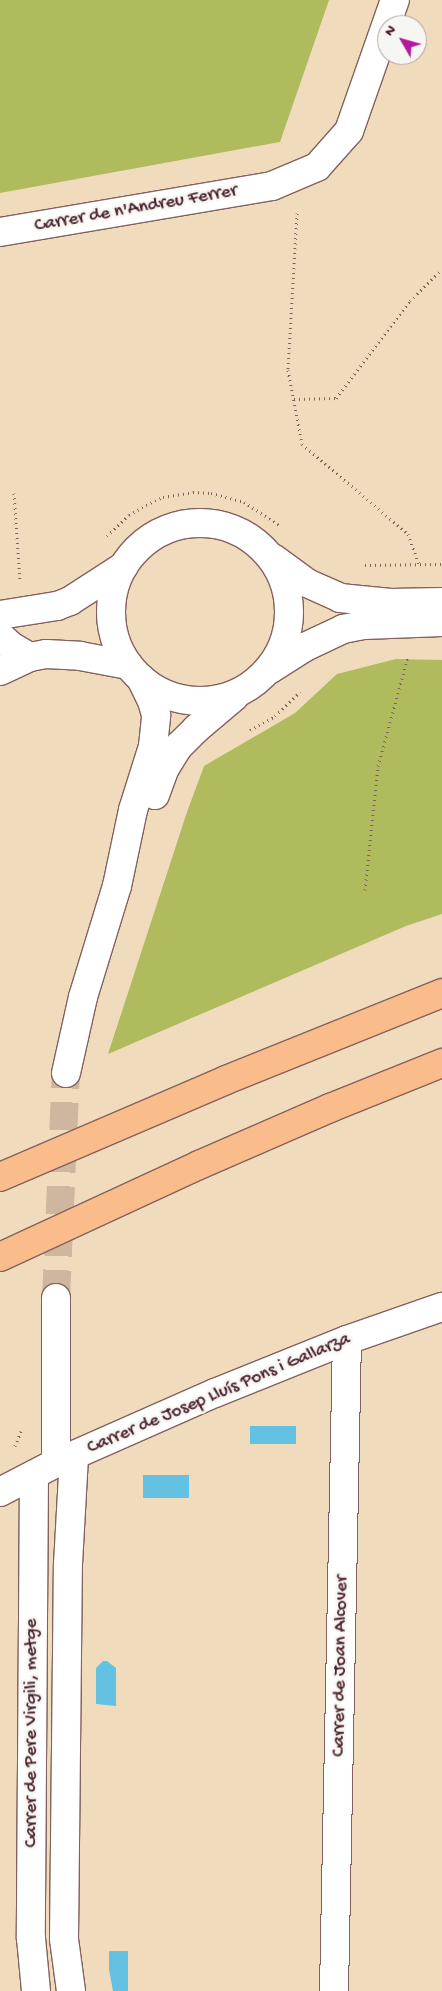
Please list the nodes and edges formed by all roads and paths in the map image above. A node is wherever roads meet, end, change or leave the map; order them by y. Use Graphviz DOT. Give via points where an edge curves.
graph roads {
  1 [pos="395,0"];
  2 [pos="316,167"];
  3 [pos="0,232"];
  4 [pos="442,269"];
  5 [pos="294,399"];
  6 [pos="14,493"];
  7 [pos="284,529"];
  8 [pos="105,539"];
  9 [pos="269,555"];
  10 [pos="442,564"];
  11 [pos="361,565"];
  12 [pos="419,565"];
  13 [pos="124,566"];
  14 [pos="24,584"];
  15 [pos="442,602"];
  16 [pos="0,615"];
  17 [pos="442,622"];
  18 [pos="0,636"];
  19 [pos="410,649"];
  20 [pos="30,657"];
  21 [pos="0,671"];
  22 [pos="134,671"];
  23 [pos="255,680"];
  24 [pos="304,688"];
  25 [pos="243,733"];
  26 [pos="117,886"];
  27 [pos="365,890"];
  28 [pos="442,993"];
  29 [pos="442,1064"];
  30 [pos="66,1073"];
  31 [pos="0,1177"];
  32 [pos="0,1257"];
  33 [pos="56,1298"];
  34 [pos="442,1307"];
  35 [pos="347,1340"];
  36 [pos="54,1464"];
  37 [pos="0,1492"];
  38 [pos="36,1991"];
  39 [pos="71,1991"];
  40 [pos="334,1991"];
  1 -- 2 [label="street" via="348,131"];
  2 -- 3 [label="street, Carrer de n'Andreu Ferrer" via="272,186"];
  2 -- 5 [label="path" via="296,215 288,370"];
  4 -- 5 [label="path" via="410,300 336,398"];
  5 -- 12 [label="path" via="302,444 408,534"];
  6 -- 14 [label="path" via="20,582"];
  7 -- 8 [label="path" via="244,502 212,493 193,492 146,504 115,527"];
  9 -- 13 [label="street" via="244,534 217,525 187,524 151,538 134,552"];
  9 -- 15 [label="street" via="308,583 340,598 391,603"];
  9 -- 23 [label="street" via="281,574 289,608 285,638 273,662"];
  10 -- 12 [label="path"];
  11 -- 12 [label="path"];
  13 -- 16 [label="street" via="70,601"];
  13 -- 22 [label="street" via="112,595 111,622 121,653"];
  17 -- 23 [label="street" via="364,625 343,629 305,647"];
  18 -- 20 [label="street"];
  19 -- 27 [label="path" via="378,766"];
  20 -- 21 [label="street"];
  20 -- 22 [label="street" via="62,654"];
  22 -- 23 [label="street" via="161,693 194,701 222,698"];
  22 -- 26 [label="street" via="152,701 156,730 133,810"];
  23 -- 26 [label="street" via="196,729 171,758"];
  24 -- 25 [label="path" via="275,716"];
  26 -- 30 [label="street" via="81,1006"];
  28 -- 31 [label="highway" via="288,1054"];
  29 -- 32 [label="highway" via="198,1165"];
  33 -- 36 [label="street"];
  34 -- 35 [label="street, Carrer de Josep Lluís Pons i Gallarza"];
  35 -- 36 [label="street, Carrer de Josep Lluís Pons i Gallarza" via="215,1393"];
  35 -- 40 [label="street, Carrer de Joan Alcover"];
  36 -- 37 [label="street, Carrer de Josep Lluís Pons i Gallarza"];
  36 -- 38 [label="street, Carrer de Pere Virgili, metge" via="31,1938"];
  36 -- 39 [label="street" via="68,1564 64,1938"];
}
